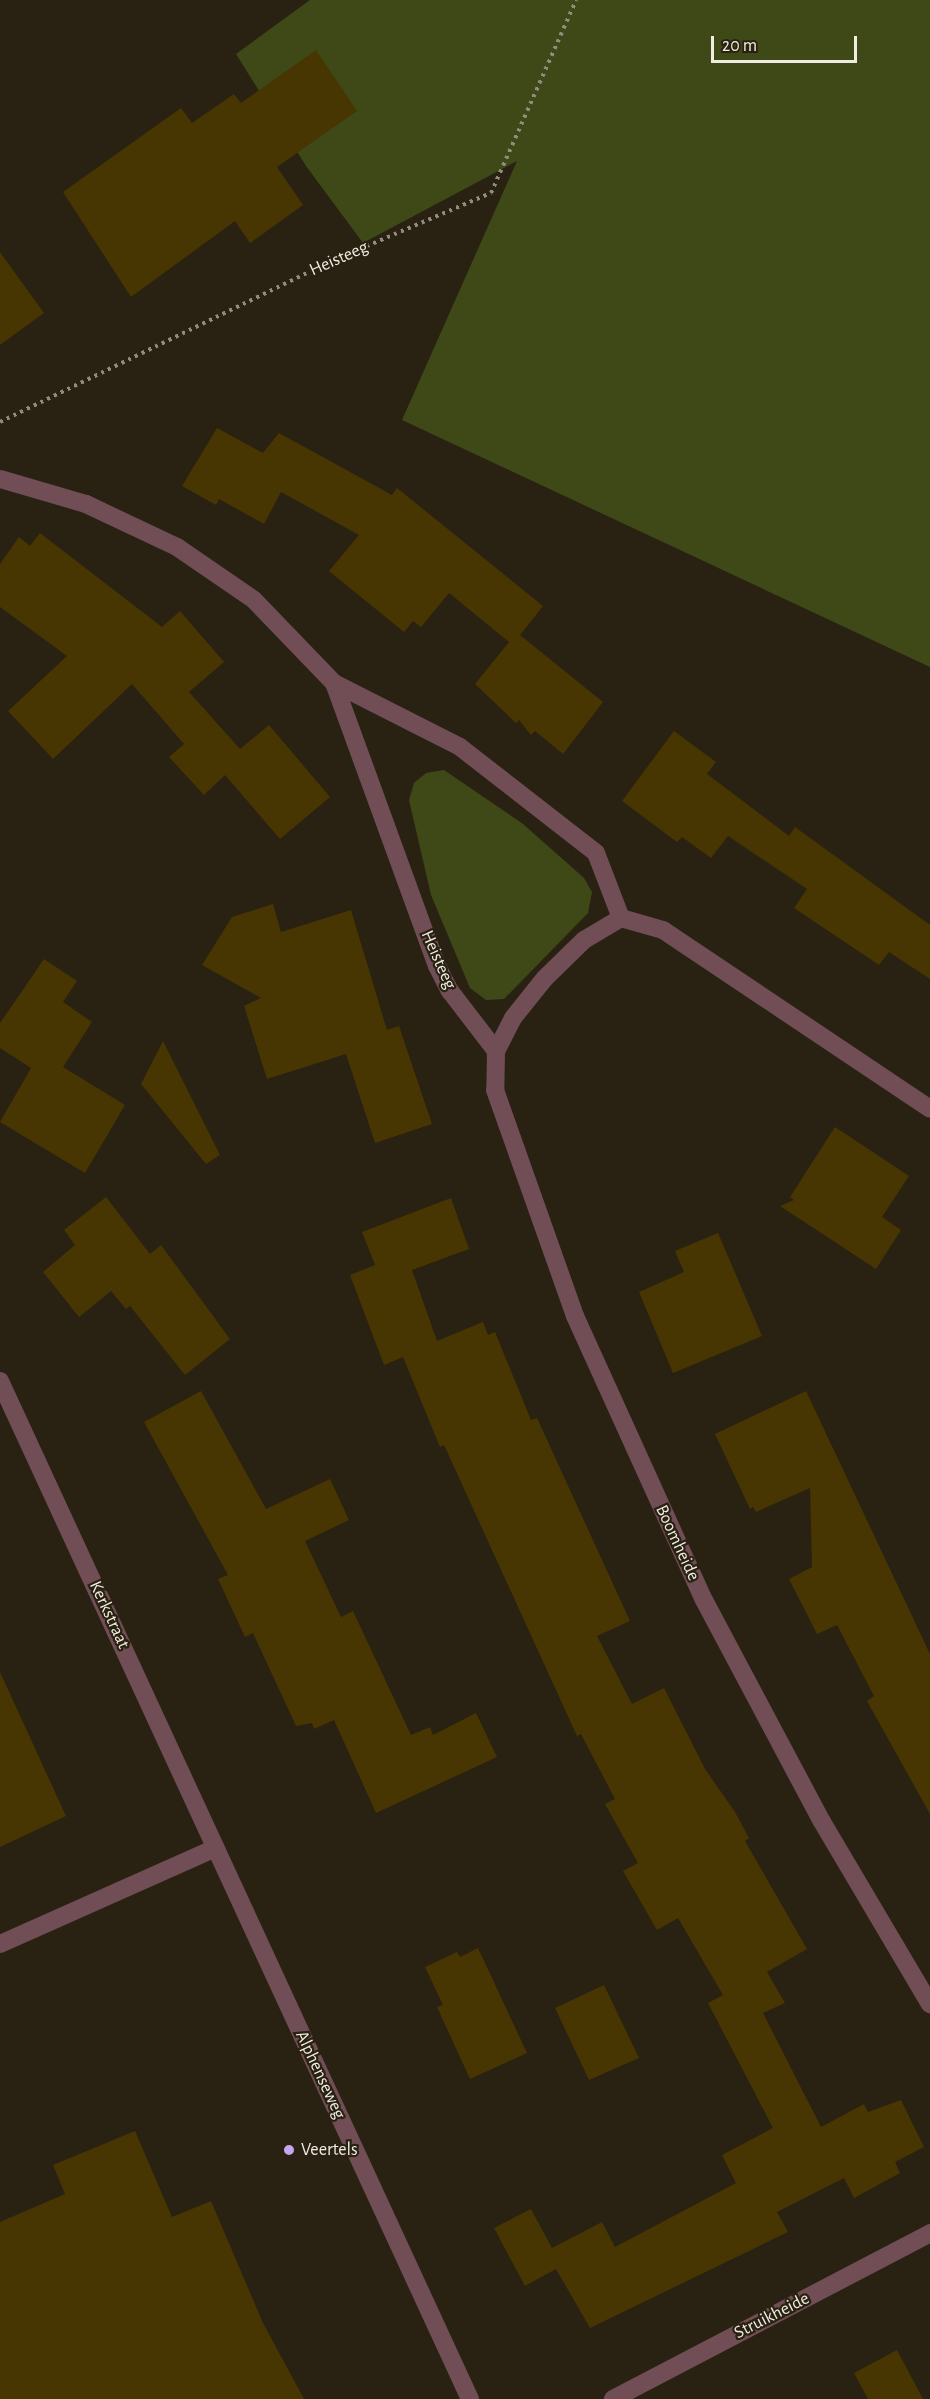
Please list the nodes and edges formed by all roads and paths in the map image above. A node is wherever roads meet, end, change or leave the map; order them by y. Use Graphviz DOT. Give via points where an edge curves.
graph roads {
  1 [pos="576,0"];
  2 [pos="0,422"];
  3 [pos="0,480"];
  4 [pos="334,683"];
  5 [pos="621,918"];
  6 [pos="496,1051"];
  7 [pos="930,1109"];
  8 [pos="0,1381"];
  9 [pos="216,1848"];
  10 [pos="0,1944"];
  11 [pos="930,2004"];
  12 [pos="930,2233"];
  13 [pos="470,2399"];
  14 [pos="613,2399"];
  1 -- 2 [label="path, Heisteeg" via="491,193 332,261"];
  3 -- 4 [label="street, Heisteeg" via="86,504 177,547 254,600"];
  4 -- 5 [label="street, Heisteeg" via="460,747 596,853"];
  4 -- 6 [label="street, Heisteeg" via="437,966 450,991"];
  5 -- 6 [label="street" via="584,940 545,978 513,1018"];
  5 -- 7 [label="street" via="663,930"];
  6 -- 11 [label="street, Boomheide" via="495,1090 533,1206 575,1316 653,1491 756,1703"];
  8 -- 9 [label="street, Kerkstraat"];
  9 -- 10 [label="street"];
  9 -- 13 [label="street, Alphenseweg"];
  12 -- 14 [label="street, Struikheide"];
}
